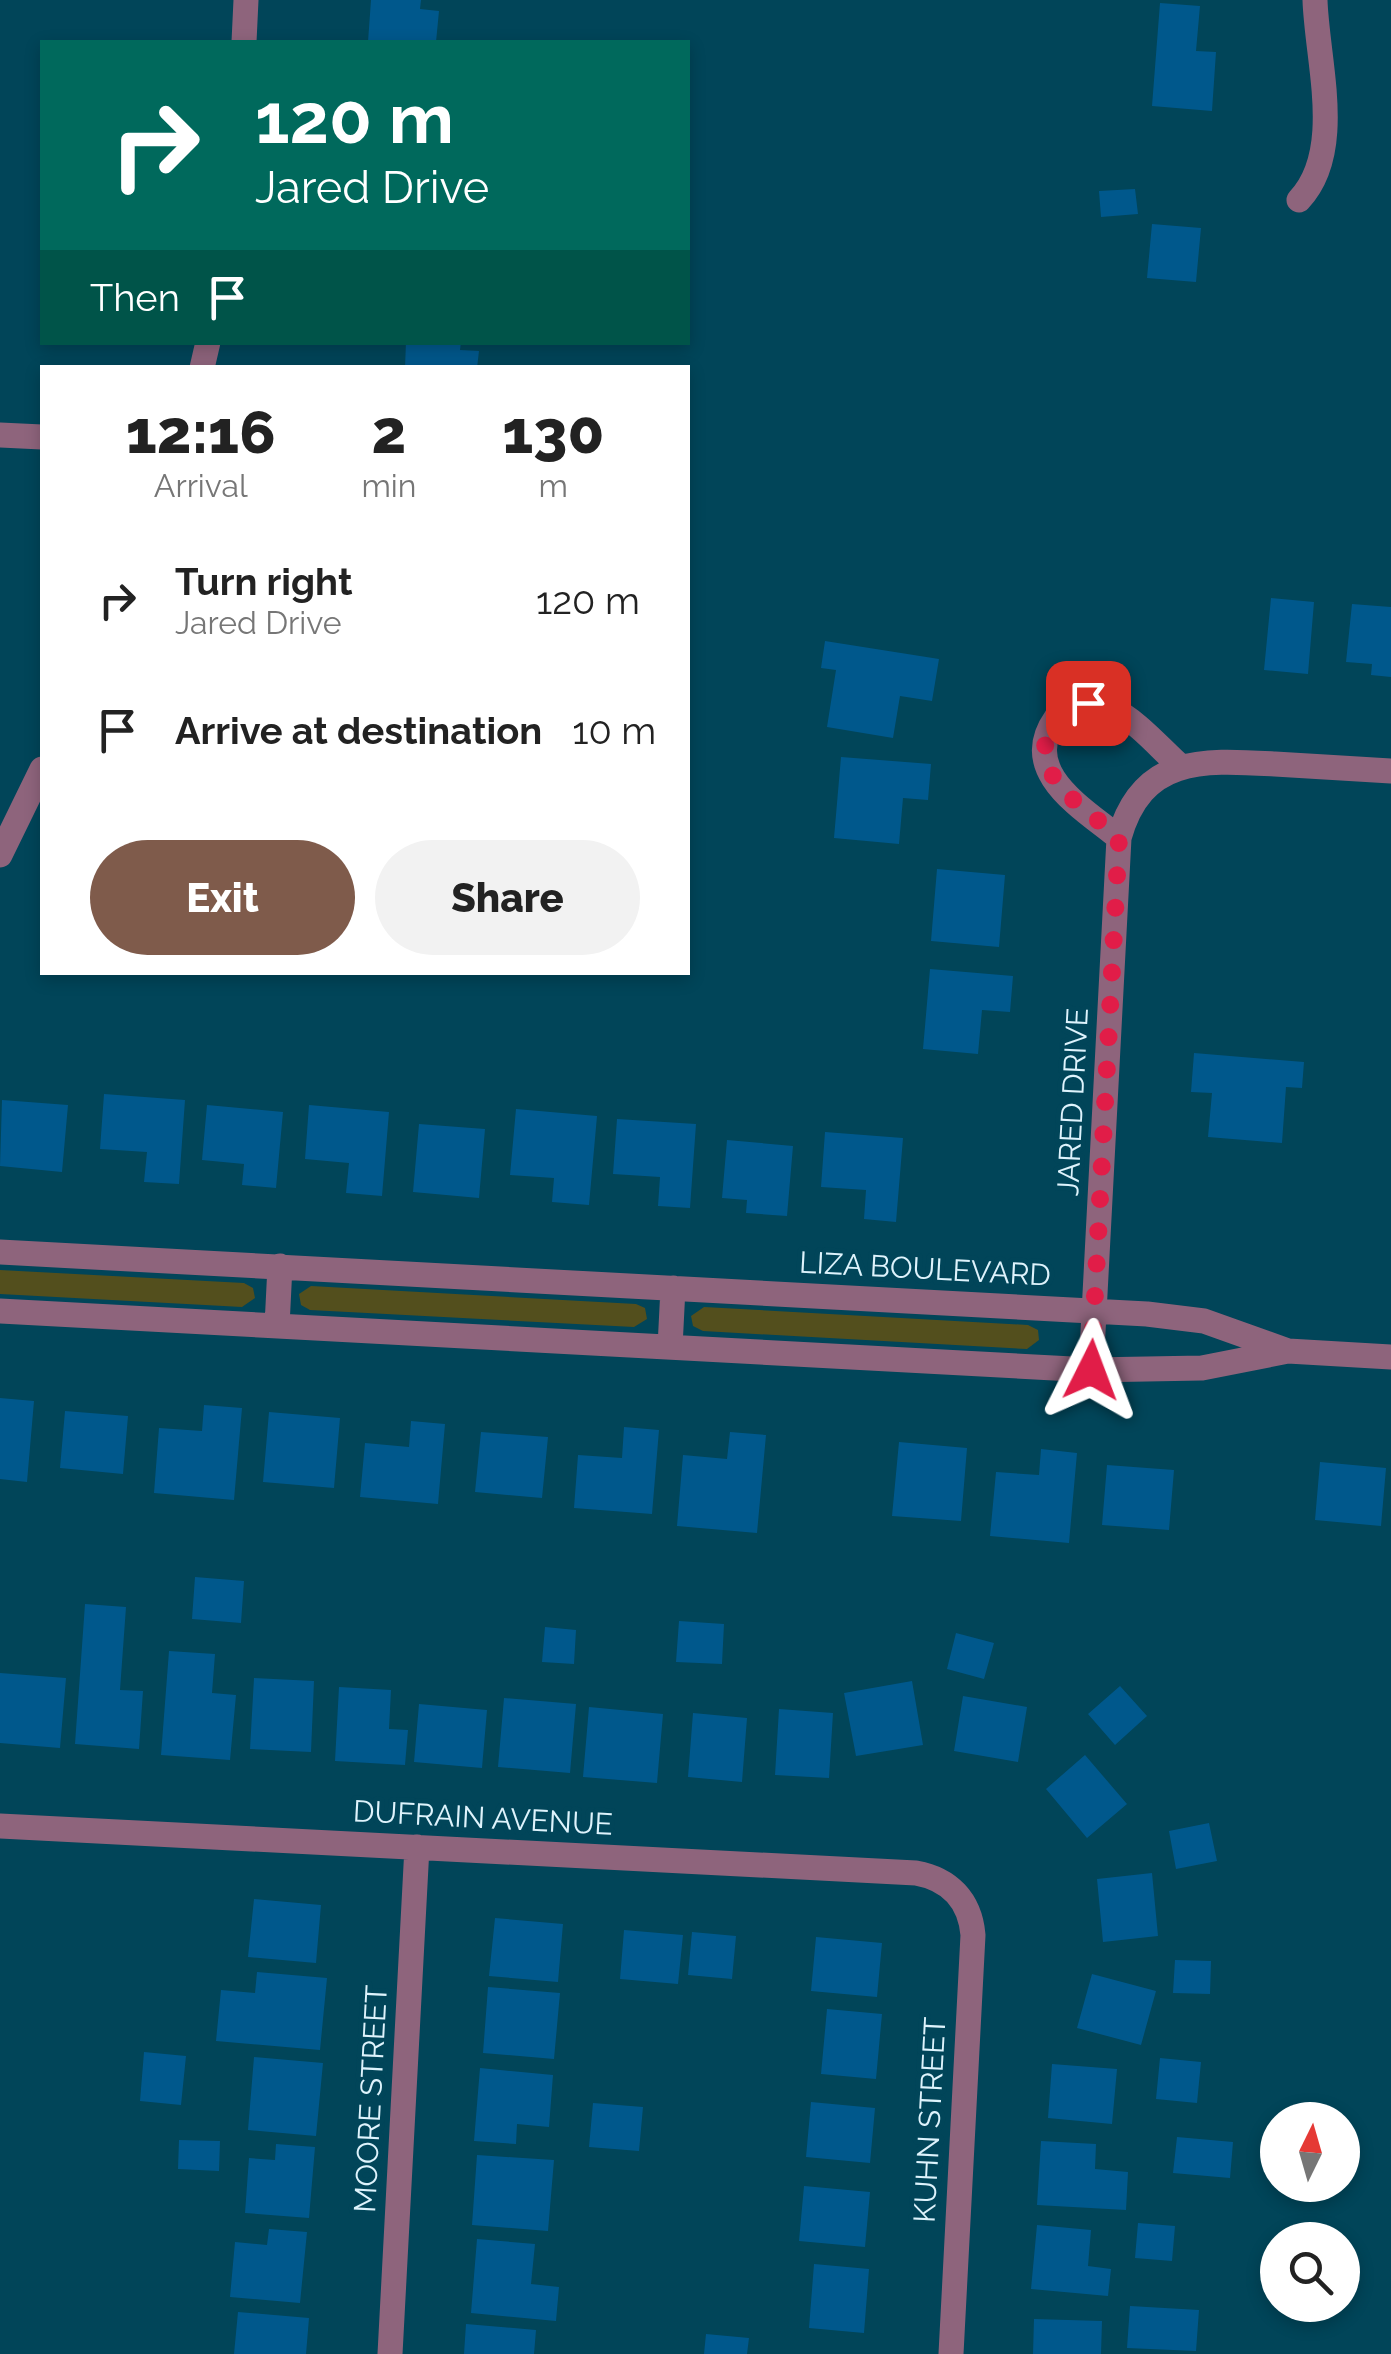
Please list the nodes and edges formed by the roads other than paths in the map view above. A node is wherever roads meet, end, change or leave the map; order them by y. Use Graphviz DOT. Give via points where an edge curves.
graph roads {
  1 [pos="246,0"];
  2 [pos="1315,0"];
  3 [pos="244,40"];
  4 [pos="1299,200"];
  5 [pos="0,434"];
  6 [pos="40,437"];
  7 [pos="1180,766"];
  8 [pos="1391,771"];
  9 [pos="40,773"];
  10 [pos="1119,838"];
  11 [pos="0,855"];
  12 [pos="0,1252"];
  13 [pos="280,1266"];
  14 [pos="673,1288"];
  15 [pos="1094,1310"];
  16 [pos="0,1311"];
  17 [pos="276,1326"];
  18 [pos="670,1347"];
  19 [pos="1288,1351"];
  20 [pos="1391,1357"];
  21 [pos="1091,1370"];
  22 [pos="0,1826"];
  23 [pos="416,1848"];
  24 [pos="958,1894"];
  25 [pos="390,2354"];
  26 [pos="951,2354"];
  1 -- 3 [label="street"];
  2 -- 4 [label="street" via="1323,149 1318,176"];
  5 -- 6 [label="street"];
  7 -- 8 [label="street" via="1216,761"];
  7 -- 10 [label="street, JARED DRIVE" via="1140,794"];
  7 -- 10 [label="street" via="1115,708 1088,703 1056,718 1043,751 1048,774"];
  9 -- 11 [label="street"];
  10 -- 15 [label="street, JARED DRIVE"];
  12 -- 13 [label="street, LIZA BOULEVARD"];
  13 -- 14 [label="street, LIZA BOULEVARD"];
  13 -- 17 [label="street"];
  14 -- 15 [label="street, LIZA BOULEVARD"];
  14 -- 18 [label="street"];
  15 -- 19 [label="street, LIZA BOULEVARD" via="1204,1320"];
  15 -- 21 [label="street, JARED DRIVE"];
  16 -- 17 [label="street, LIZA BOULEVARD"];
  17 -- 18 [label="street, LIZA BOULEVARD"];
  18 -- 21 [label="street, LIZA BOULEVARD"];
  19 -- 20 [label="street, LIZA BOULEVARD"];
  19 -- 21 [label="street, LIZA BOULEVARD" via="1202,1368"];
  22 -- 23 [label="street, DUFRAIN AVENUE"];
  23 -- 24 [label="street, DUFRAIN AVENUE" via="916,1873"];
  23 -- 25 [label="street, MOORE STREET"];
  24 -- 26 [label="street, KUHN STREET" via="973,1935"];
}
